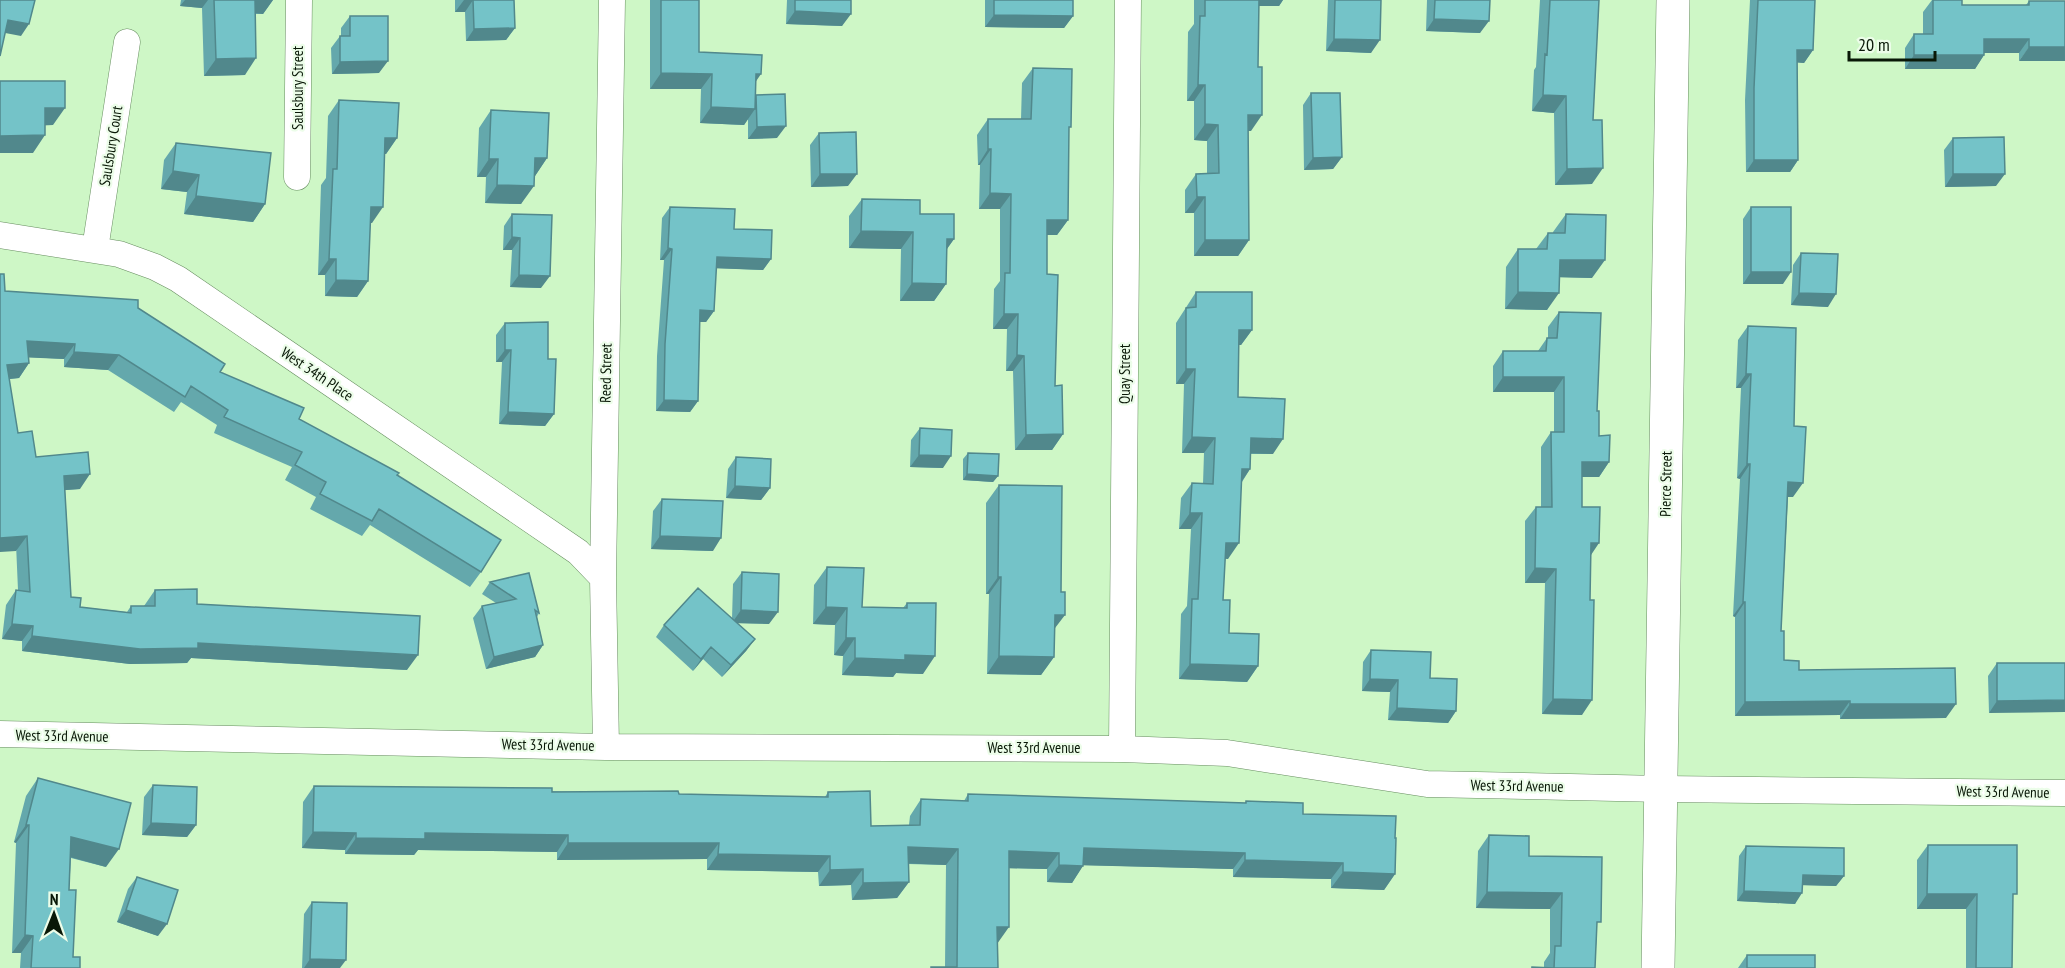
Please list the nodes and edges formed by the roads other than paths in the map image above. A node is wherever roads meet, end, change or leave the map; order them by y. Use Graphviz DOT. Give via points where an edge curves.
graph roads {
  1 [pos="298,0"];
  2 [pos="612,0"];
  3 [pos="1128,0"];
  4 [pos="1672,0"];
  5 [pos="128,42"];
  6 [pos="297,177"];
  7 [pos="0,236"];
  8 [pos="95,249"];
  9 [pos="603,578"];
  10 [pos="0,734"];
  11 [pos="606,747"];
  12 [pos="1122,749"];
  13 [pos="1662,789"];
  14 [pos="2065,793"];
  15 [pos="1659,968"];
  1 -- 6 [label="street, Saulsbury Street"];
  2 -- 9 [label="street, Reed Street"];
  3 -- 12 [label="street, Quay Street"];
  4 -- 13 [label="street, Pierce Street"];
  5 -- 8 [label="street, Saulsbury Court"];
  7 -- 8 [label="street, West 34th Place"];
  8 -- 9 [label="street, West 34th Place" via="155,267 178,279 578,552"];
  9 -- 11 [label="street, Reed Street"];
  10 -- 11 [label="street, West 33rd Avenue"];
  11 -- 12 [label="street, West 33rd Avenue"];
  12 -- 13 [label="street, West 33rd Avenue" via="1227,753 1427,784"];
  13 -- 14 [label="street, West 33rd Avenue"];
  13 -- 15 [label="street, Pierce Street"];
}
